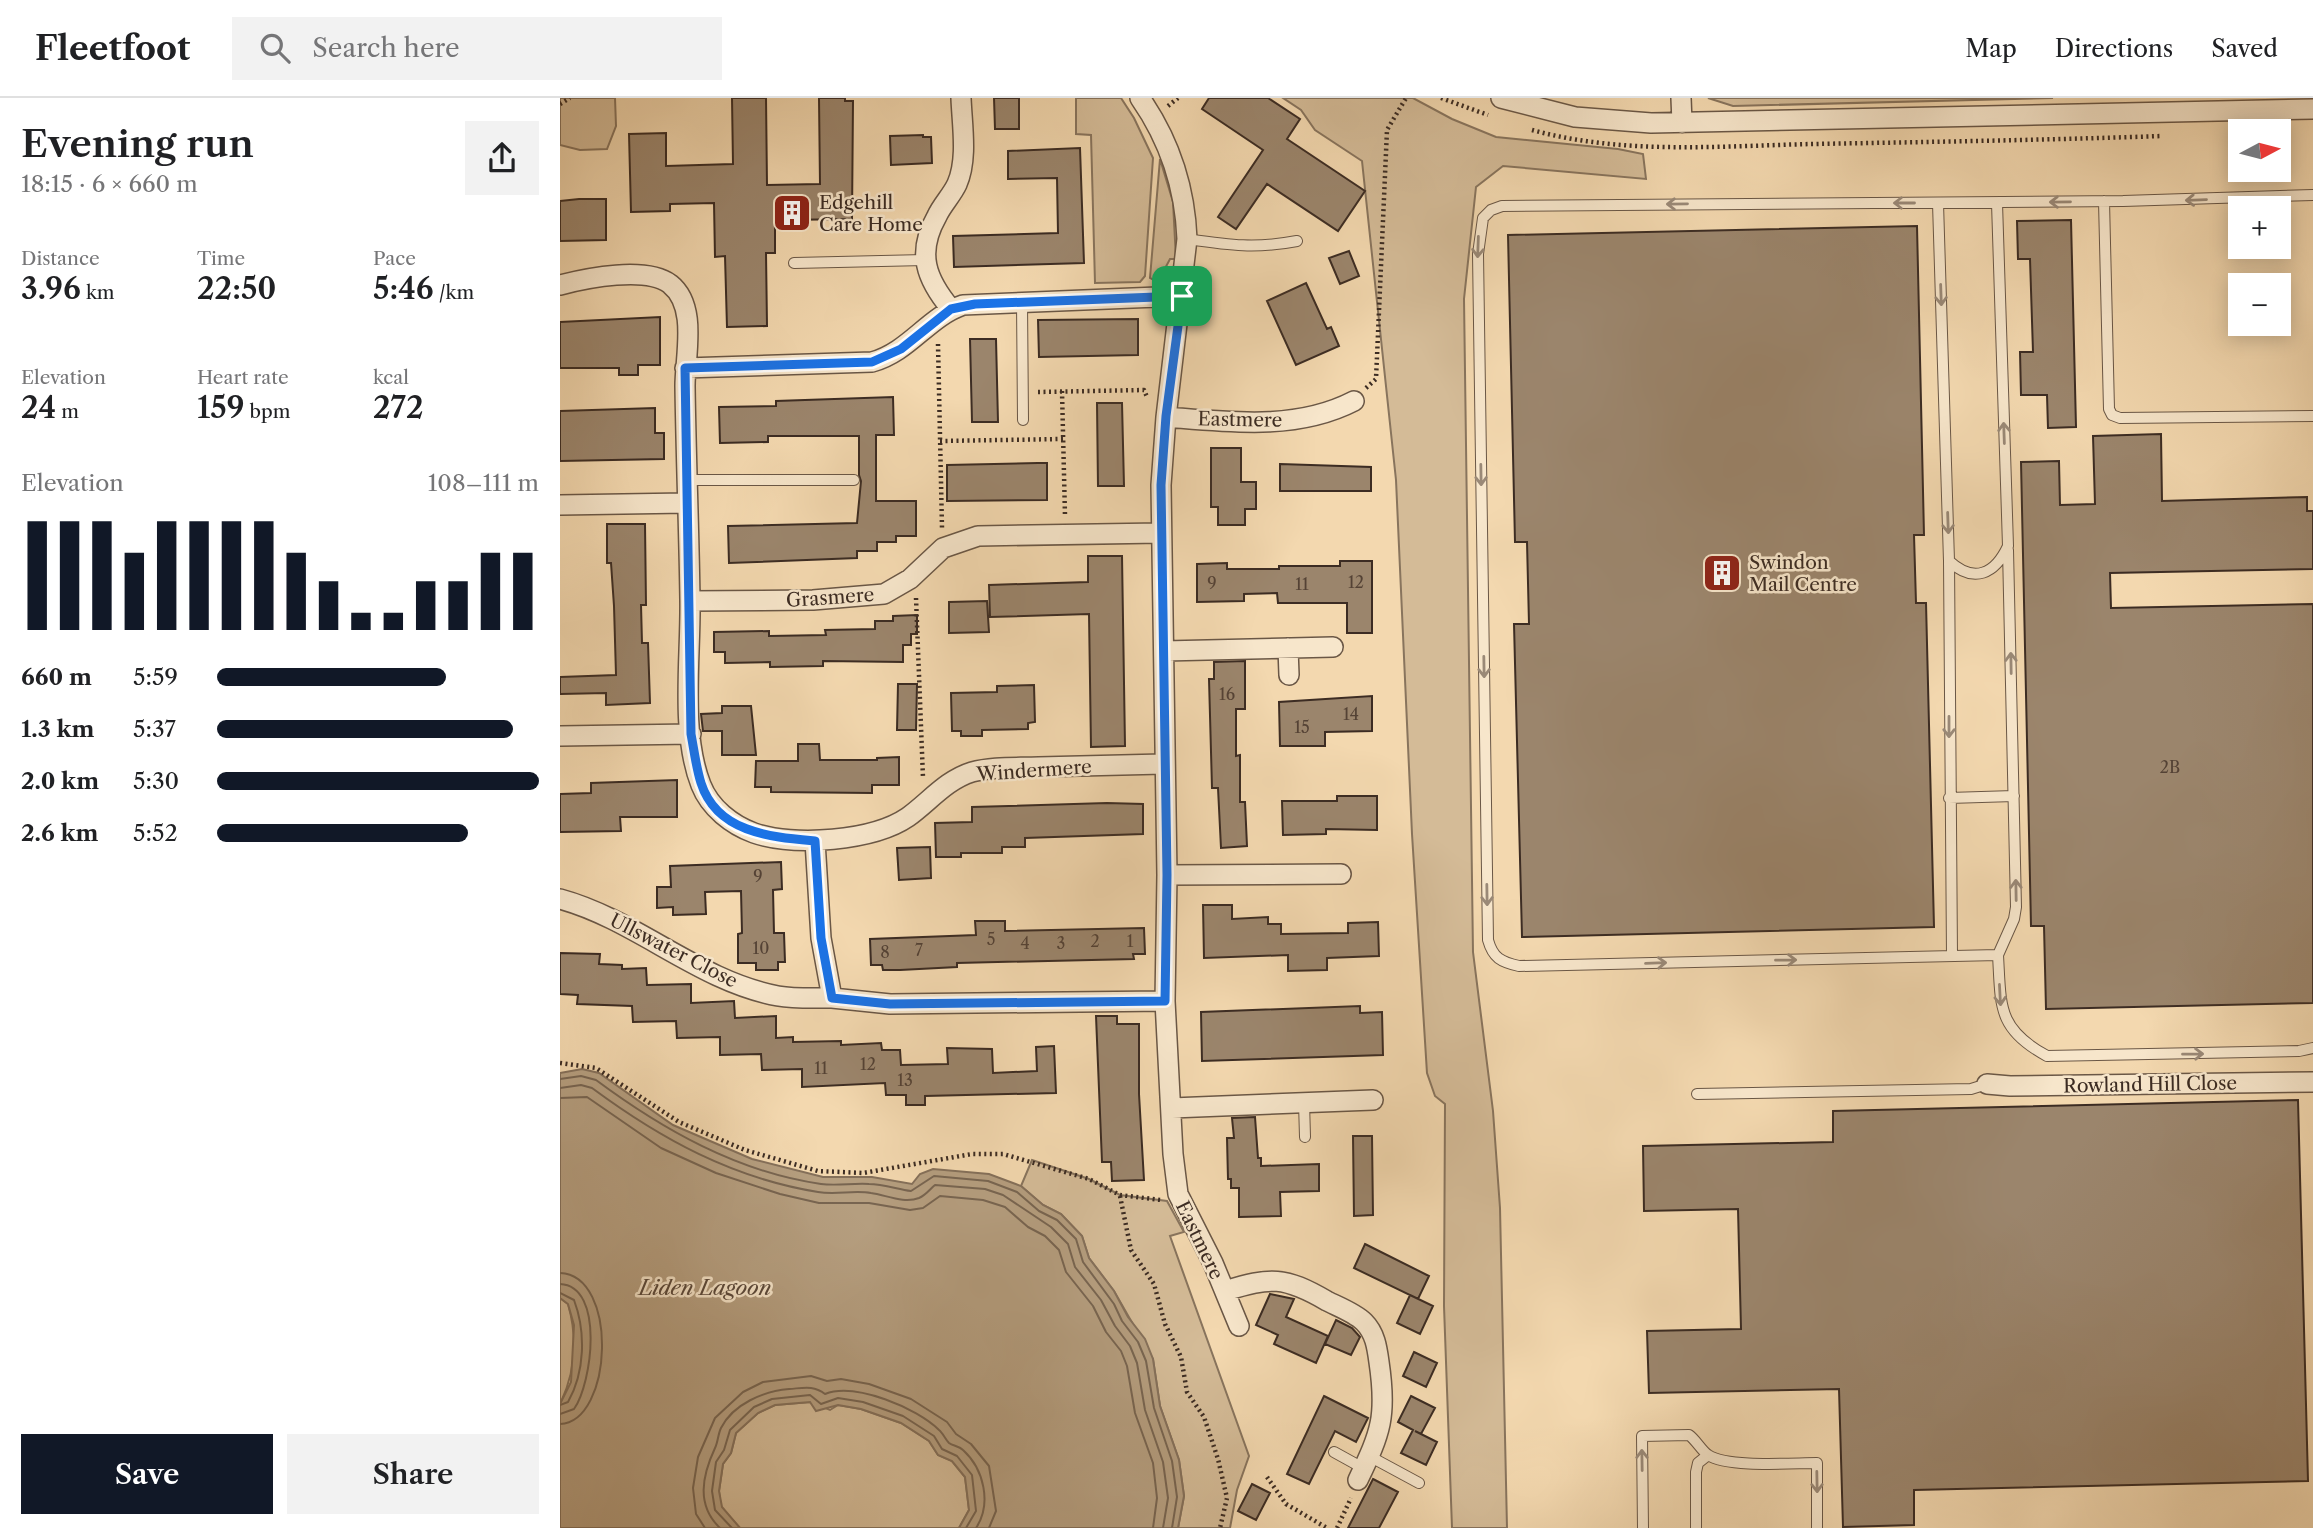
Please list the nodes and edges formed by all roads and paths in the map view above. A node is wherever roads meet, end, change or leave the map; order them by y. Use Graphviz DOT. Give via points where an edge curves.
graph roads {
  1 [pos="570,98"];
  2 [pos="961,98"];
  3 [pos="1140,98"];
  4 [pos="1406,98"];
  5 [pos="1501,98"];
  6 [pos="1681,98"];
  7 [pos="560,104"];
  8 [pos="2247,104"];
  9 [pos="2313,109"];
  10 [pos="1682,123"];
  11 [pos="2313,195"];
  12 [pos="2104,201"];
  13 [pos="1997,202"];
  14 [pos="1938,203"];
  15 [pos="1187,239"];
  16 [pos="1297,241"];
  17 [pos="925,260"];
  18 [pos="794,263"];
  19 [pos="560,285"];
  20 [pos="1182,296"];
  21 [pos="1022,302"];
  22 [pos="944,314"];
  23 [pos="685,368"];
  24 [pos="1062,391"];
  25 [pos="1023,392"];
  26 [pos="1354,401"];
  27 [pos="1166,416"];
  28 [pos="2313,416"];
  29 [pos="1023,420"];
  30 [pos="1063,439"];
  31 [pos="940,441"];
  32 [pos="686,480"];
  33 [pos="854,480"];
  34 [pos="686,503"];
  35 [pos="560,505"];
  36 [pos="1065,533"];
  37 [pos="1160,533"];
  38 [pos="2008,546"];
  39 [pos="943,548"];
  40 [pos="1949,561"];
  41 [pos="913,576"];
  42 [pos="690,601"];
  43 [pos="1333,647"];
  44 [pos="1288,648"];
  45 [pos="1164,651"];
  46 [pos="1289,675"];
  47 [pos="691,734"];
  48 [pos="560,736"];
  49 [pos="1163,764"];
  50 [pos="2014,796"];
  51 [pos="1949,798"];
  52 [pos="925,803"];
  53 [pos="815,841"];
  54 [pos="1341,874"];
  55 [pos="1167,875"];
  56 [pos="560,899"];
  57 [pos="1998,955"];
  58 [pos="1952,956"];
  59 [pos="832,998"];
  60 [pos="1165,1001"];
  61 [pos="2313,1048"];
  62 [pos="560,1063"];
  63 [pos="2313,1082"];
  64 [pos="1987,1084"];
  65 [pos="1697,1094"];
  66 [pos="1373,1100"];
  67 [pos="1304,1102"];
  68 [pos="1172,1108"];
  69 [pos="1305,1137"];
  70 [pos="1178,1194"];
  71 [pos="1120,1195"];
  72 [pos="1225,1291"];
  73 [pos="1239,1326"];
  74 [pos="1334,1452"];
  75 [pos="1708,1455"];
  76 [pos="1363,1468"];
  77 [pos="1267,1477"];
  78 [pos="1419,1483"];
  79 [pos="1220,1528"];
  80 [pos="1327,1528"];
  81 [pos="1337,1528"];
  82 [pos="1643,1528"];
  83 [pos="1696,1528"];
  84 [pos="1817,1528"];
  1 -- 7 [label="path"];
  2 -- 17 [label="street" via="962,165 929,232"];
  3 -- 15 [label="street, Eastmere" via="1175,163"];
  4 -- 26 [label="path" via="1387,130 1376,379"];
  5 -- 10 [label="street" via="1575,117"];
  6 -- 10 [label="street"];
  8 -- 9 [label="street"];
  8 -- 10 [label="street"];
  11 -- 12 [label="lane, one-way"];
  12 -- 13 [label="lane, one-way"];
  12 -- 28 [label="lane" via="2112,415"];
  13 -- 14 [label="lane"];
  38 -- 13 [label="lane, one-way"];
  14 -- 40 [label="lane, one-way"];
  14 -- 58 [label="lane, one-way" via="1517,206 1491,210 1483,218 1478,254 1488,926 1492,954 1519,966"];
  15 -- 16 [label="lane" via="1242,247"];
  15 -- 20 [label="street, Eastmere"];
  17 -- 18 [label="lane"];
  17 -- 22 [label="street"];
  19 -- 23 [label="street, Windermere" via="636,275 669,283 684,304"];
  20 -- 21 [label="street"];
  20 -- 27 [label="street, Eastmere"];
  21 -- 22 [label="street" via="975,304"];
  21 -- 25 [label="lane"];
  22 -- 23 [label="street" via="891,356 872,362"];
  22 -- 31 [label="path"];
  23 -- 32 [label="street, Windermere"];
  24 -- 25 [label="path"];
  24 -- 27 [label="path" via="1144,390 1150,405"];
  24 -- 30 [label="path"];
  25 -- 29 [label="lane"];
  26 -- 27 [label="street, Eastmere" via="1320,415 1277,422"];
  27 -- 37 [label="street, Eastmere"];
  30 -- 31 [label="path"];
  30 -- 36 [label="path"];
  31 -- 39 [label="path"];
  32 -- 33 [label="lane"];
  32 -- 34 [label="street, Windermere"];
  34 -- 35 [label="street"];
  34 -- 42 [label="street, Windermere"];
  36 -- 37 [label="street, Grasmere"];
  36 -- 39 [label="street, Grasmere" via="978,536"];
  37 -- 45 [label="street, Eastmere"];
  38 -- 40 [label="lane" via="2000,563 1982,572 1962,572"];
  50 -- 38 [label="lane, one-way"];
  39 -- 41 [label="street, Grasmere"];
  40 -- 51 [label="lane, one-way"];
  41 -- 42 [label="street, Grasmere" via="893,590 875,595"];
  41 -- 52 [label="path"];
  42 -- 47 [label="street, Windermere"];
  43 -- 44 [label="street"];
  44 -- 45 [label="street"];
  44 -- 46 [label="street"];
  45 -- 49 [label="street, Eastmere"];
  47 -- 48 [label="street"];
  47 -- 53 [label="street, Windermere" via="702,786 726,817 758,835"];
  49 -- 52 [label="street, Windermere" via="982,769 960,777"];
  49 -- 55 [label="street, Eastmere"];
  50 -- 51 [label="lane"];
  57 -- 50 [label="lane, one-way" via="2016,913"];
  51 -- 58 [label="lane"];
  52 -- 53 [label="street, Windermere" via="887,827"];
  53 -- 59 [label="street" via="821,938"];
  54 -- 55 [label="street"];
  55 -- 60 [label="street, Eastmere"];
  56 -- 59 [label="street, Ullswater Close" via="606,914 735,983 776,995"];
  57 -- 58 [label="lane"];
  57 -- 61 [label="lane, one-way" via="2004,1019 2022,1040 2047,1056"];
  59 -- 60 [label="street, Ullswater Close" via="890,1004"];
  60 -- 68 [label="street, Eastmere"];
  62 -- 71 [label="path" via="596,1068 679,1122 745,1150 818,1171 863,1172 972,1154 1003,1154 1089,1179"];
  63 -- 64 [label="street, Rowland Hill Close"];
  64 -- 65 [label="lane" via="1971,1089"];
  66 -- 67 [label="street"];
  67 -- 68 [label="street"];
  67 -- 69 [label="lane"];
  68 -- 70 [label="street, Eastmere"];
  70 -- 71 [label="path" via="1167,1201"];
  70 -- 72 [label="street, Eastmere"];
  71 -- 79 [label="path" via="1131,1250 1154,1284 1165,1324 1181,1357 1187,1392 1204,1417 1218,1459 1227,1498"];
  72 -- 73 [label="street, Eastmere"];
  72 -- 76 [label="street" via="1262,1280 1283,1281 1363,1321 1373,1333 1383,1389 1381,1429"];
  74 -- 76 [label="lane"];
  82 -- 75 [label="lane, one-way" via="1642,1436 1689,1435"];
  75 -- 83 [label="lane" via="1698,1463 1696,1472"];
  75 -- 84 [label="lane, one-way" via="1745,1463 1817,1462"];
  76 -- 78 [label="lane"];
  76 -- 81 [label="path"];
  77 -- 80 [label="path" via="1286,1504"];
}
